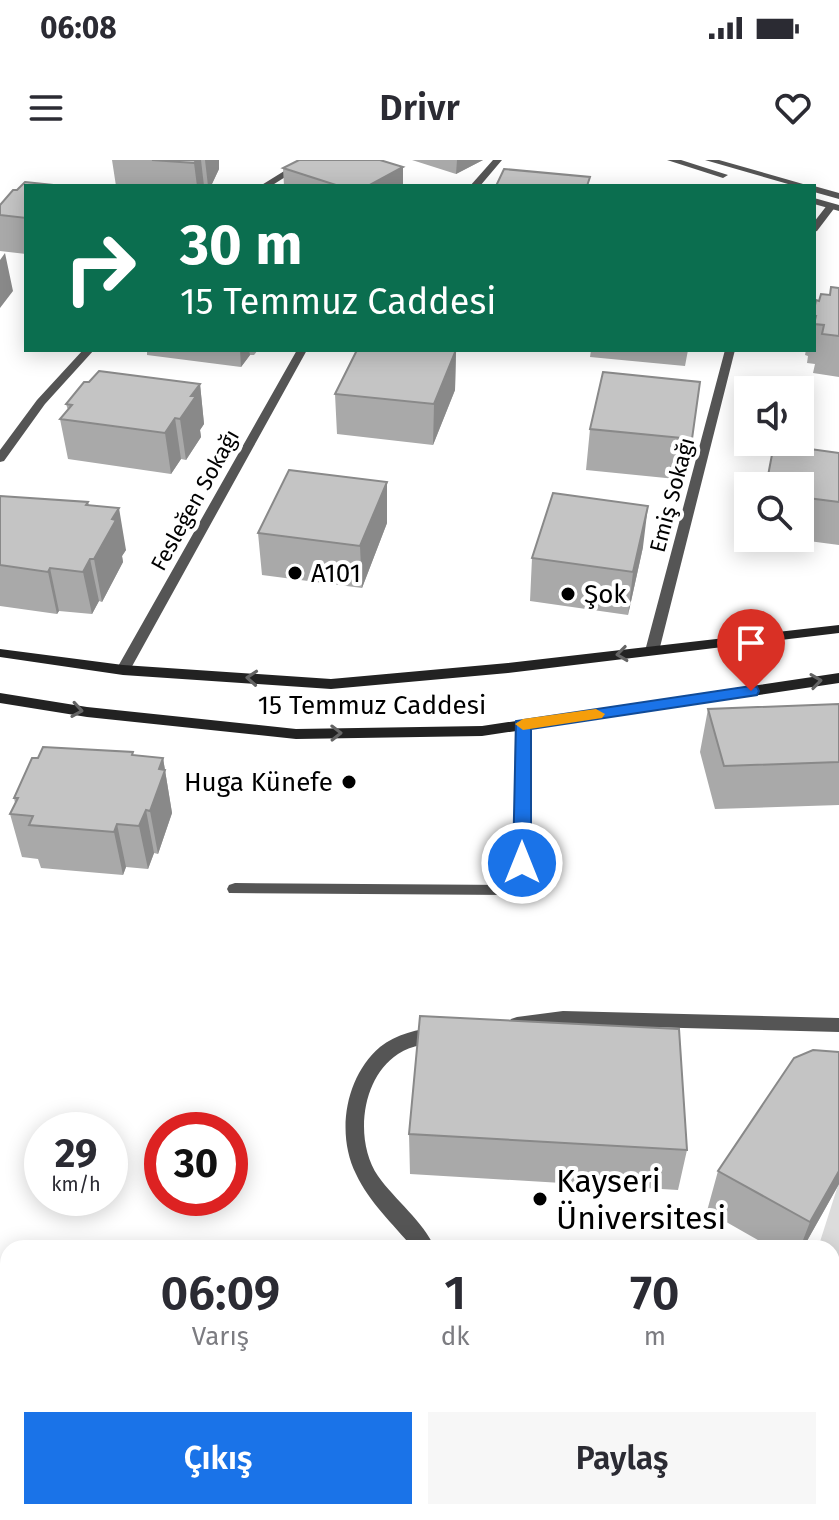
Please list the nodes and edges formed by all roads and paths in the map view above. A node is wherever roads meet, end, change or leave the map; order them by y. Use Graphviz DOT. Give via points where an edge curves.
graph roads {
  1 [pos="308,160"];
  2 [pos="498,160"];
  3 [pos="671,160"];
  4 [pos="709,160"];
  5 [pos="268,184"];
  6 [pos="477,184"];
  7 [pos="757,184"];
  8 [pos="798,184"];
  9 [pos="816,190"];
  10 [pos="839,196"];
  11 [pos="835,207"];
  12 [pos="816,227"];
  13 [pos="87,352"];
  14 [pos="301,352"];
  15 [pos="729,352"];
  16 [pos="0,458"];
  17 [pos="839,629"];
  18 [pos="652,651"];
  19 [pos="0,653"];
  20 [pos="123,670"];
  21 [pos="839,678"];
  22 [pos="0,698"];
  23 [pos="522,725"];
  24 [pos="235,889"];
  25 [pos="839,1025"];
  26 [pos="504,1026"];
  27 [pos="460,1031"];
  28 [pos="419,1240"];
  1 -- 5 [label="street"];
  2 -- 6 [label="street"];
  3 -- 7 [label="street"];
  4 -- 8 [label="street"];
  9 -- 10 [label="street"];
  11 -- 12 [label="street"];
  13 -- 16 [label="street"];
  14 -- 20 [label="street, Fesleğen Sokağı"];
  15 -- 18 [label="street, Emiş Sokağı"];
  17 -- 18 [label="main road, 15 Temmuz Caddesi"];
  18 -- 20 [label="main road, 15 Temmuz Caddesi, one-way" via="331,684"];
  19 -- 20 [label="main road, 15 Temmuz Caddesi"];
  23 -- 21 [label="main road, 15 Temmuz Caddesi, one-way"];
  22 -- 23 [label="main road, 15 Temmuz Caddesi, one-way" via="296,734 482,731"];
  23 -- 24 [label="street" via="522,891"];
  25 -- 26 [label="street" via="563,1018"];
  27 -- 28 [label="street" via="416,1037 388,1051 366,1078 355,1115 365,1171"];
}
